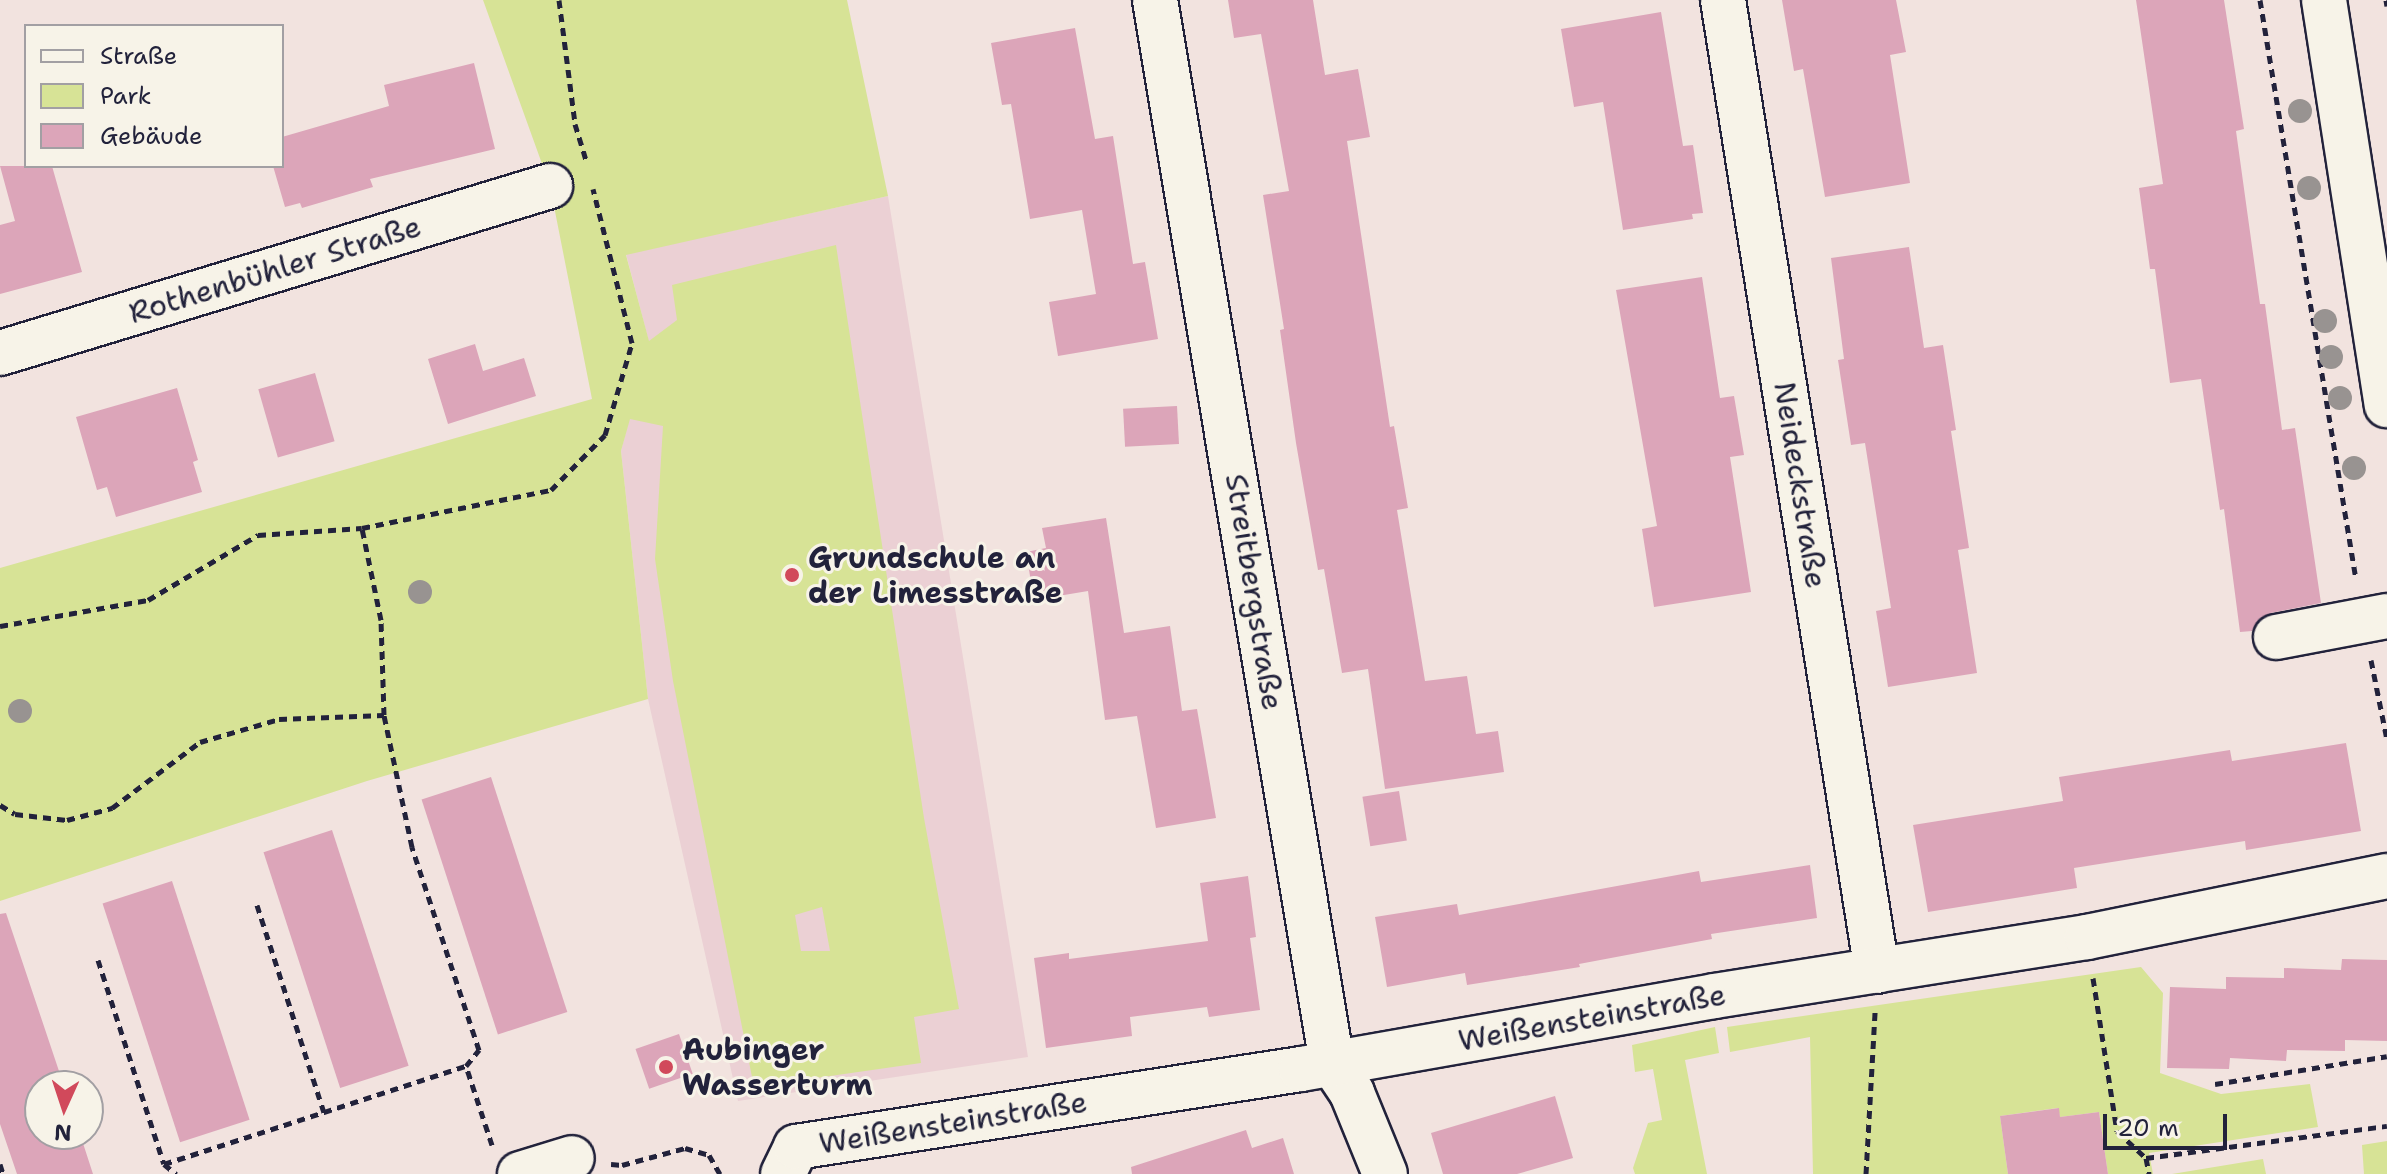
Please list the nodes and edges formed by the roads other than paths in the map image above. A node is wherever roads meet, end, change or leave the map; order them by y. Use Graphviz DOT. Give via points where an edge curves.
graph roads {
  1 [pos="1155,0"];
  2 [pos="1723,0"];
  3 [pos="2324,0"];
  4 [pos="550,186"];
  5 [pos="0,353"];
  6 [pos="2387,405"];
  7 [pos="2375,618"];
  8 [pos="2276,637"];
  9 [pos="2387,876"];
  10 [pos="1876,985"];
  11 [pos="1332,1063"];
  12 [pos="572,1158"];
  13 [pos="507,1160"];
  14 [pos="790,1161"];
  15 [pos="1385,1174"];
  1 -- 11 [label="street, Streitbergstraße"];
  2 -- 10 [label="street, Neideckstraße"];
  3 -- 6 [label="street"];
  4 -- 5 [label="street, Rothenbühler Straße"];
  7 -- 8 [label="street"];
  9 -- 10 [label="street, Weißensteinstraße"];
  10 -- 11 [label="street, Weißensteinstraße"];
  11 -- 14 [label="street, Weißensteinstraße"];
  11 -- 15 [label="street, Streitbergstraße" via="1352,1093"];
  12 -- 13 [label="street"];
}
